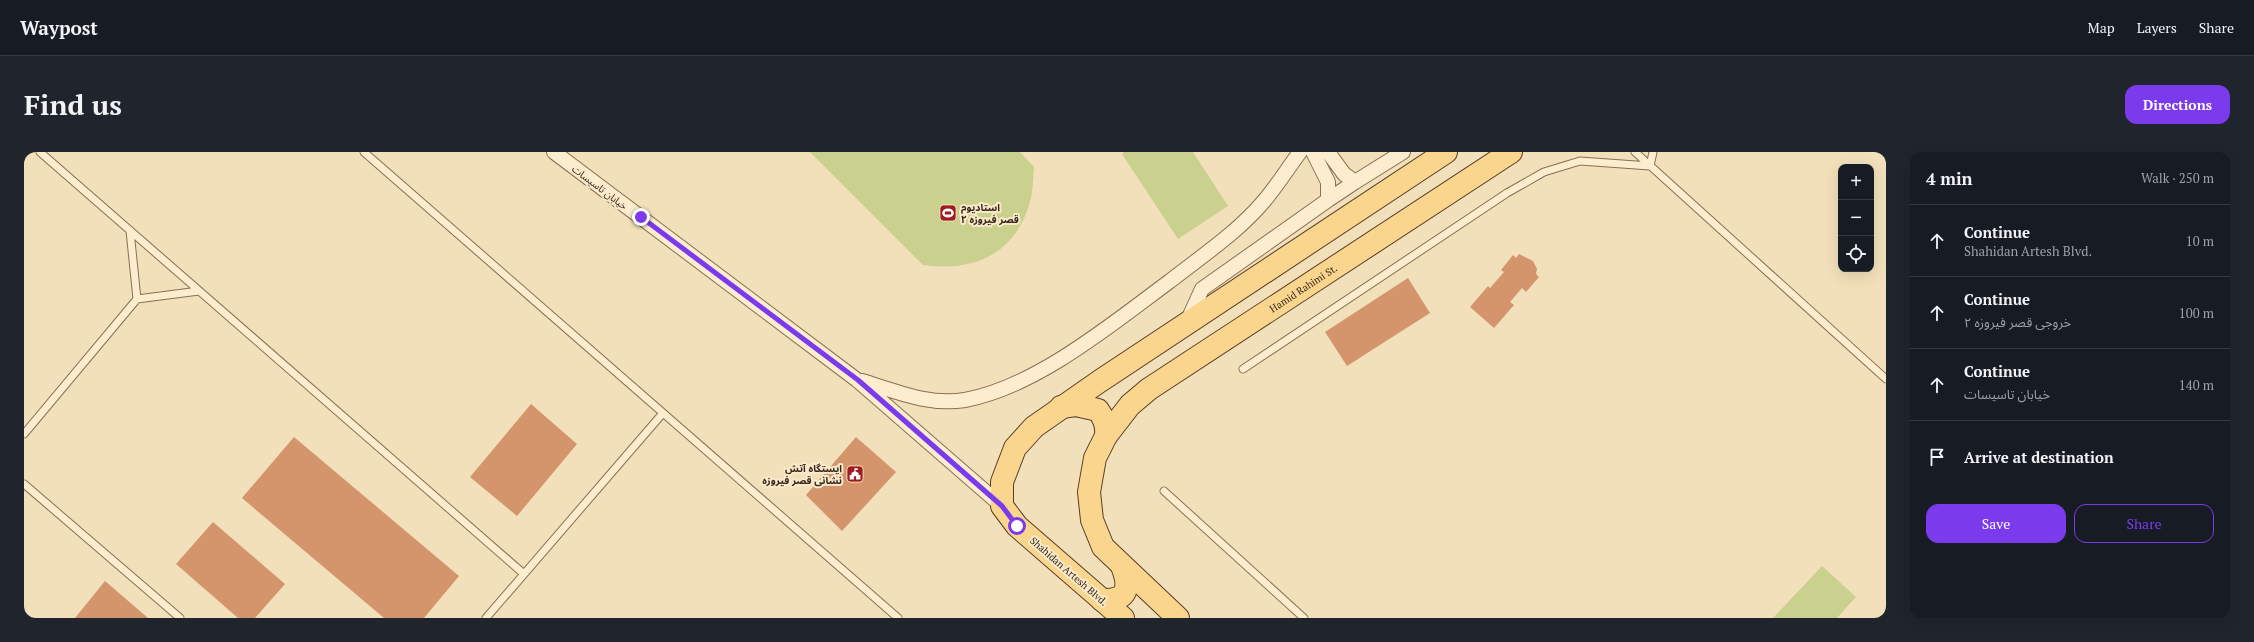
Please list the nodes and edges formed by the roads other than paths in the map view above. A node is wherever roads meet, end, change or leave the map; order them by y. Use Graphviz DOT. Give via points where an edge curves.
graph roads {
  1 [pos="40,152"];
  2 [pos="364,152"];
  3 [pos="554,152"];
  4 [pos="1300,152"];
  5 [pos="1313,152"];
  6 [pos="1328,152"];
  7 [pos="1403,152"];
  8 [pos="1446,152"];
  9 [pos="1511,152"];
  10 [pos="1635,152"];
  11 [pos="1653,152"];
  12 [pos="1650,166"];
  13 [pos="1355,182"];
  14 [pos="1328,200"];
  15 [pos="130,231"];
  16 [pos="199,291"];
  17 [pos="137,299"];
  18 [pos="1185,325"];
  19 [pos="1243,369"];
  20 [pos="1886,379"];
  21 [pos="858,380"];
  22 [pos="1061,407"];
  23 [pos="663,413"];
  24 [pos="24,434"];
  25 [pos="1106,436"];
  26 [pos="24,484"];
  27 [pos="1164,491"];
  28 [pos="1002,506"];
  29 [pos="1122,566"];
  30 [pos="524,574"];
  31 [pos="1102,600"];
  32 [pos="180,618"];
  33 [pos="486,618"];
  34 [pos="898,618"];
  35 [pos="1123,618"];
  36 [pos="1178,618"];
  37 [pos="1304,618"];
  1 -- 15 [label="lane"];
  2 -- 23 [label="lane"];
  3 -- 21 [label="street, خیابان تاسیسات"];
  4 -- 21 [label="street" via="1264,201 1219,244 1125,315 1044,369 1011,386 964,400 927,401"];
  5 -- 14 [label="street" via="1328,182"];
  6 -- 13 [label="street" via="1344,174"];
  7 -- 13 [label="street"];
  8 -- 18 [label="main road"];
  9 -- 25 [label="main road, Hamid Rahimi St." via="1149,389 1130,405"];
  10 -- 12 [label="lane"];
  11 -- 12 [label="lane"];
  12 -- 19 [label="lane" via="1580,161 1544,172 1507,193"];
  12 -- 20 [label="lane"];
  13 -- 14 [label="street"];
  14 -- 18 [label="street" via="1202,289"];
  15 -- 16 [label="lane"];
  15 -- 17 [label="lane"];
  16 -- 17 [label="lane"];
  16 -- 30 [label="lane"];
  17 -- 24 [label="lane"];
  18 -- 22 [label="main road"];
  21 -- 28 [label="street, خیابان تاسیسات"];
  22 -- 25 [label="main road" via="1076,405 1098,410 1107,427"];
  22 -- 28 [label="main road" via="1034,427 1016,448 1002,482"];
  23 -- 30 [label="lane"];
  23 -- 34 [label="lane"];
  25 -- 29 [label="main road" via="1095,458 1089,492 1092,520 1103,547"];
  26 -- 32 [label="lane"];
  27 -- 37 [label="lane"];
  28 -- 31 [label="main road, Shahidan Artesh Blvd." via="1017,526"];
  29 -- 31 [label="main road" via="1128,581 1127,588 1122,596 1113,600"];
  29 -- 36 [label="main road"];
  30 -- 33 [label="lane"];
  31 -- 35 [label="main road, Shahidan Artesh Blvd."];
}
